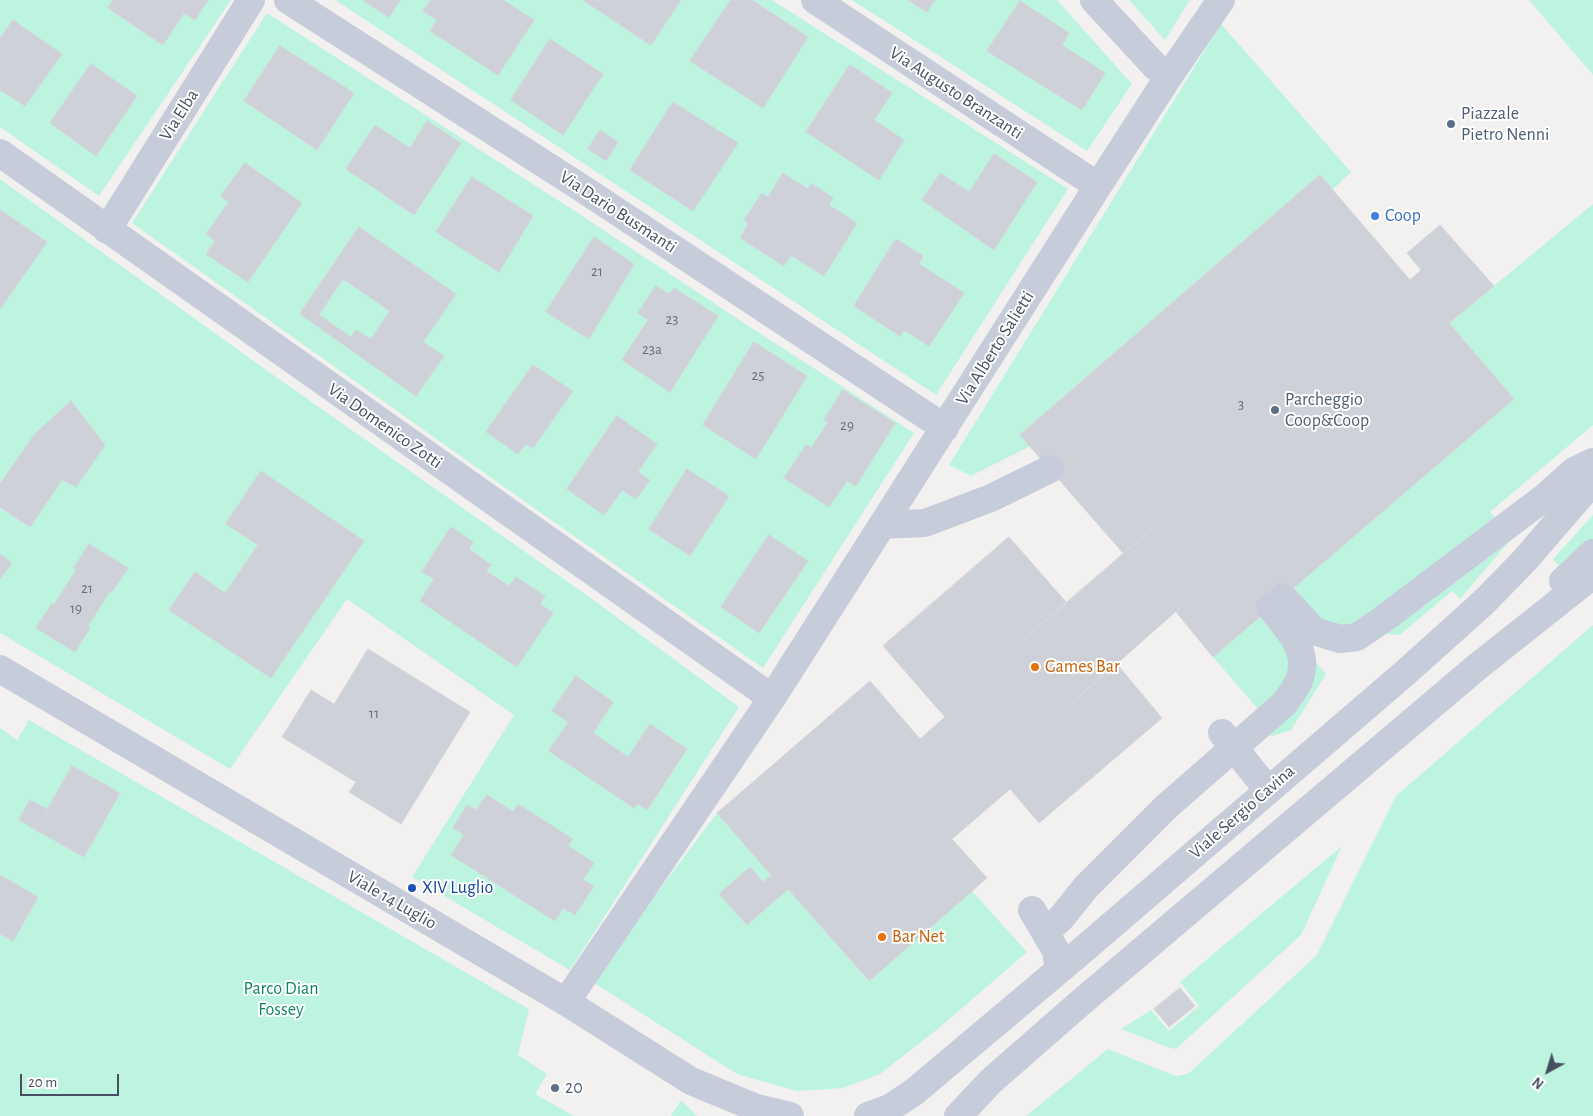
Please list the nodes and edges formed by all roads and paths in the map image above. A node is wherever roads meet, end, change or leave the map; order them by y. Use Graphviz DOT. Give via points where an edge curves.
graph roads {
  1 [pos="251,0"];
  2 [pos="288,0"];
  3 [pos="815,0"];
  4 [pos="1094,0"];
  5 [pos="1220,0"];
  6 [pos="1169,76"];
  7 [pos="0,153"];
  8 [pos="1098,186"];
  9 [pos="107,230"];
  10 [pos="946,428"];
  11 [pos="1593,462"];
  12 [pos="1050,469"];
  13 [pos="1593,480"];
  14 [pos="882,526"];
  15 [pos="1593,553"];
  16 [pos="1593,574"];
  17 [pos="1477,667"];
  18 [pos="0,669"];
  19 [pos="772,698"];
  20 [pos="1222,733"];
  21 [pos="1268,790"];
  22 [pos="1032,910"];
  23 [pos="1046,932"];
  24 [pos="1059,970"];
  25 [pos="566,1002"];
  26 [pos="790,1116"];
  27 [pos="868,1116"];
  28 [pos="958,1116"];
  1 -- 9 [label="street, Via Elba"];
  2 -- 10 [label="street, Via Dario Busmanti"];
  3 -- 8 [label="street, Via Augusto Branzanti"];
  4 -- 6 [label="street" via="1155,66"];
  5 -- 6 [label="street, Via Alberto Salietti"];
  6 -- 8 [label="street, Via Alberto Salietti"];
  7 -- 9 [label="street, Via Domenico Zotti"];
  8 -- 10 [label="street, Via Alberto Salietti"];
  9 -- 19 [label="street, Via Domenico Zotti"];
  10 -- 14 [label="street, Via Alberto Salietti"];
  11 -- 23 [label="street, bridge" via="1574,471 1545,497 1357,636 1340,639 1314,632 1276,602 1300,652 1298,683 1285,703 1166,807"];
  12 -- 14 [label="street" via="991,498 925,523"];
  13 -- 21 [label="street, Viale Sergio Cavina" via="1524,561 1484,602"];
  14 -- 19 [label="street, Via Alberto Salietti"];
  15 -- 17 [label="street"];
  16 -- 17 [label="street"];
  17 -- 28 [label="street" via="1046,1032 991,1081"];
  18 -- 25 [label="street, Viale 14 Luglio"];
  19 -- 25 [label="street, Via Alberto Salietti"];
  20 -- 21 [label="street"];
  21 -- 24 [label="street, Viale Sergio Cavina"];
  22 -- 23 [label="street"];
  23 -- 24 [label="street" via="1056,952"];
  24 -- 27 [label="street, Viale Sergio Cavina" via="914,1092 890,1108"];
  25 -- 26 [label="street, Viale 14 Luglio" via="691,1081 756,1108"];
}
